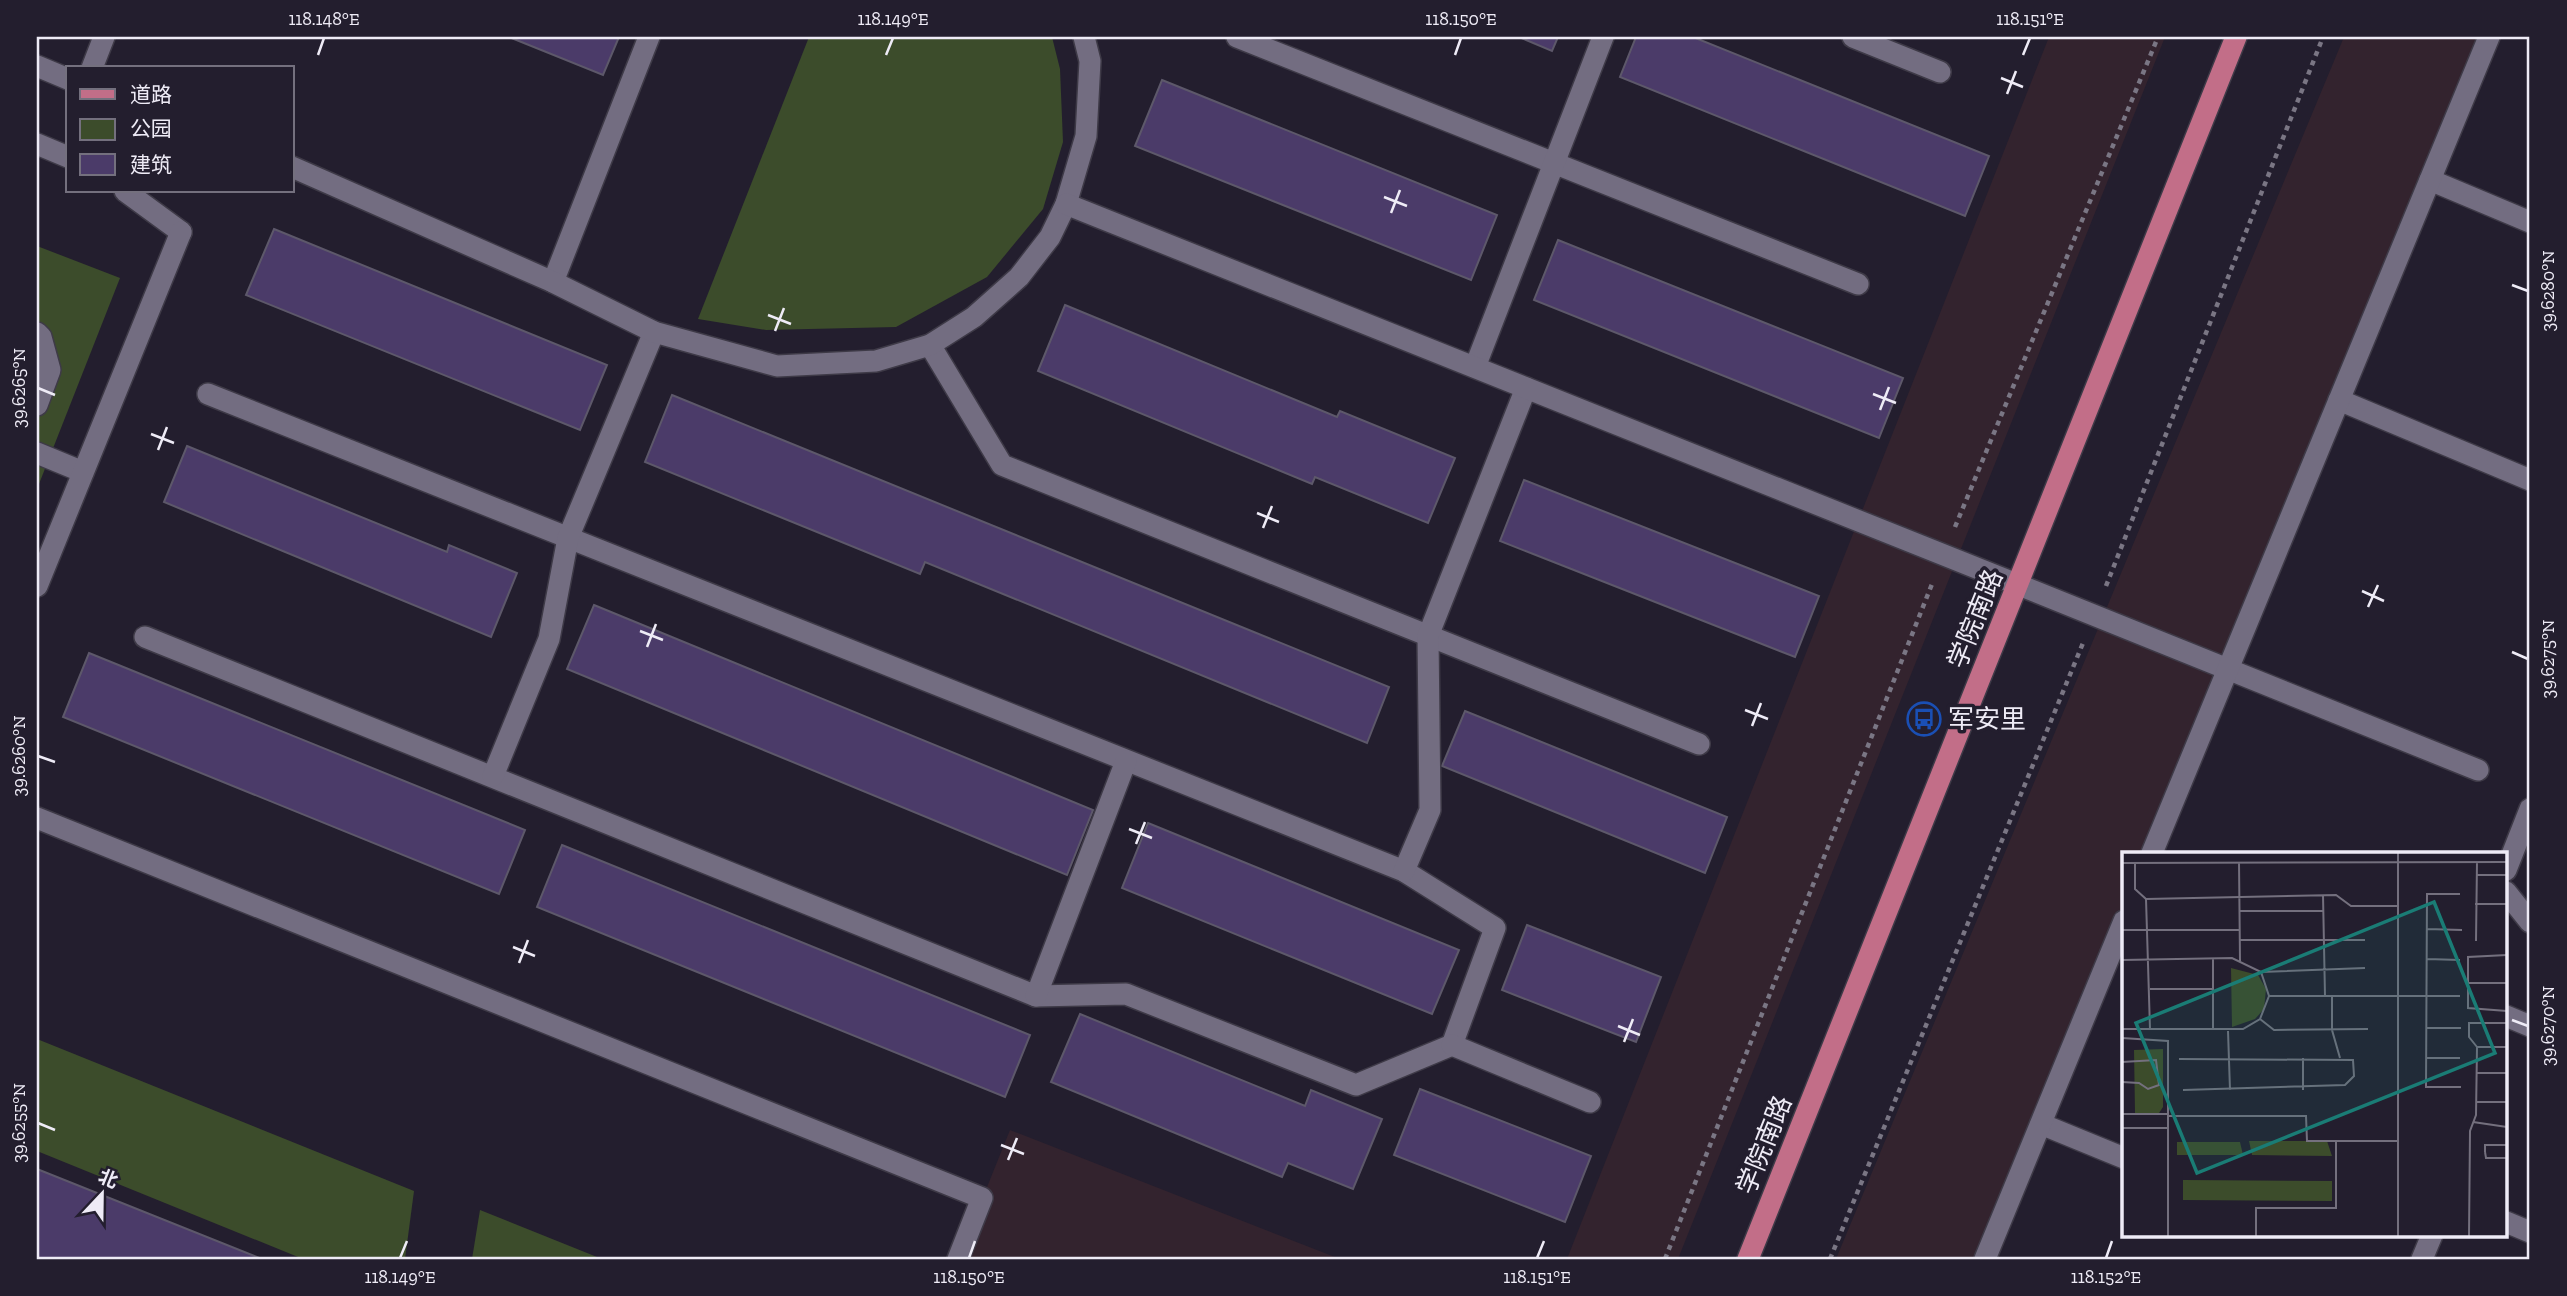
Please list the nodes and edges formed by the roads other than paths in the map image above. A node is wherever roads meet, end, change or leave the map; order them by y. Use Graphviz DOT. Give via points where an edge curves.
graph roads {
  1 [pos="104,37"];
  2 [pos="649,37"];
  3 [pos="1084,37"];
  4 [pos="1237,37"];
  5 [pos="1603,37"];
  6 [pos="1853,37"];
  7 [pos="2236,37"];
  8 [pos="2489,37"];
  9 [pos="37,66"];
  10 [pos="93,66"];
  11 [pos="1940,72"];
  12 [pos="66,78"];
  13 [pos="37,144"];
  14 [pos="66,156"];
  15 [pos="1554,163"];
  16 [pos="294,168"];
  17 [pos="2430,180"];
  18 [pos="126,192"];
  19 [pos="1066,204"];
  20 [pos="2530,222"];
  21 [pos="553,282"];
  22 [pos="1858,284"];
  23 [pos="654,332"];
  24 [pos="37,333"];
  25 [pos="930,345"];
  26 [pos="1475,367"];
  27 [pos="1527,388"];
  28 [pos="208,394"];
  29 [pos="2339,400"];
  30 [pos="37,405"];
  31 [pos="37,453"];
  32 [pos="83,472"];
  33 [pos="2530,480"];
  34 [pos="568,538"];
  35 [pos="2019,585"];
  36 [pos="37,586"];
  37 [pos="1428,636"];
  38 [pos="145,637"];
  39 [pos="2228,668"];
  40 [pos="1699,744"];
  41 [pos="1126,761"];
  42 [pos="2479,769"];
  43 [pos="493,776"];
  44 [pos="2530,809"];
  45 [pos="37,818"];
  46 [pos="2152,852"];
  47 [pos="2508,865"];
  48 [pos="1404,871"];
  49 [pos="2508,894"];
  50 [pos="2530,922"];
  51 [pos="2122,926"];
  52 [pos="1037,996"];
  53 [pos="2508,1017"];
  54 [pos="2530,1026"];
  55 [pos="1452,1045"];
  56 [pos="1590,1102"];
  57 [pos="2041,1124"];
  58 [pos="2122,1157"];
  59 [pos="2508,1223"];
  60 [pos="2530,1232"];
  61 [pos="2432,1236"];
  62 [pos="958,1259"];
  63 [pos="1748,1259"];
  64 [pos="1985,1259"];
  65 [pos="2422,1259"];
  1 -- 10 [label="street"];
  2 -- 21 [label="street"];
  3 -- 19 [label="street" via="1090,61 1086,136"];
  4 -- 15 [label="street"];
  5 -- 15 [label="street"];
  6 -- 11 [label="street"];
  7 -- 35 [label="main road, 学院南路"];
  8 -- 17 [label="street"];
  9 -- 12 [label="street"];
  13 -- 14 [label="street"];
  15 -- 22 [label="street"];
  15 -- 26 [label="street"];
  16 -- 21 [label="street"];
  17 -- 20 [label="street"];
  17 -- 29 [label="street"];
  18 -- 32 [label="street" via="181,232"];
  19 -- 25 [label="street" via="1050,237 1018,277 974,317"];
  19 -- 26 [label="street"];
  21 -- 23 [label="street"];
  23 -- 25 [label="street" via="776,366 876,361"];
  23 -- 34 [label="street"];
  24 -- 30 [label="street" via="50,370"];
  25 -- 37 [label="street" via="1002,466"];
  26 -- 27 [label="street"];
  27 -- 35 [label="street"];
  27 -- 37 [label="street"];
  28 -- 34 [label="street"];
  29 -- 33 [label="street"];
  29 -- 39 [label="street"];
  31 -- 32 [label="street"];
  32 -- 36 [label="street"];
  34 -- 41 [label="street"];
  34 -- 43 [label="street" via="550,639"];
  35 -- 39 [label="street"];
  35 -- 63 [label="main road, 学院南路"];
  37 -- 40 [label="street"];
  37 -- 48 [label="street" via="1430,810"];
  38 -- 43 [label="street"];
  39 -- 42 [label="street"];
  39 -- 46 [label="street"];
  41 -- 48 [label="street"];
  41 -- 52 [label="street"];
  43 -- 52 [label="street"];
  44 -- 47 [label="street"];
  45 -- 62 [label="street" via="982,1198"];
  48 -- 55 [label="street" via="1495,928"];
  49 -- 50 [label="street"];
  51 -- 57 [label="street"];
  52 -- 55 [label="street" via="1126,994 1356,1085"];
  53 -- 54 [label="street"];
  55 -- 56 [label="street"];
  57 -- 58 [label="street"];
  57 -- 64 [label="street"];
  59 -- 60 [label="street"];
  61 -- 65 [label="street"];
}
